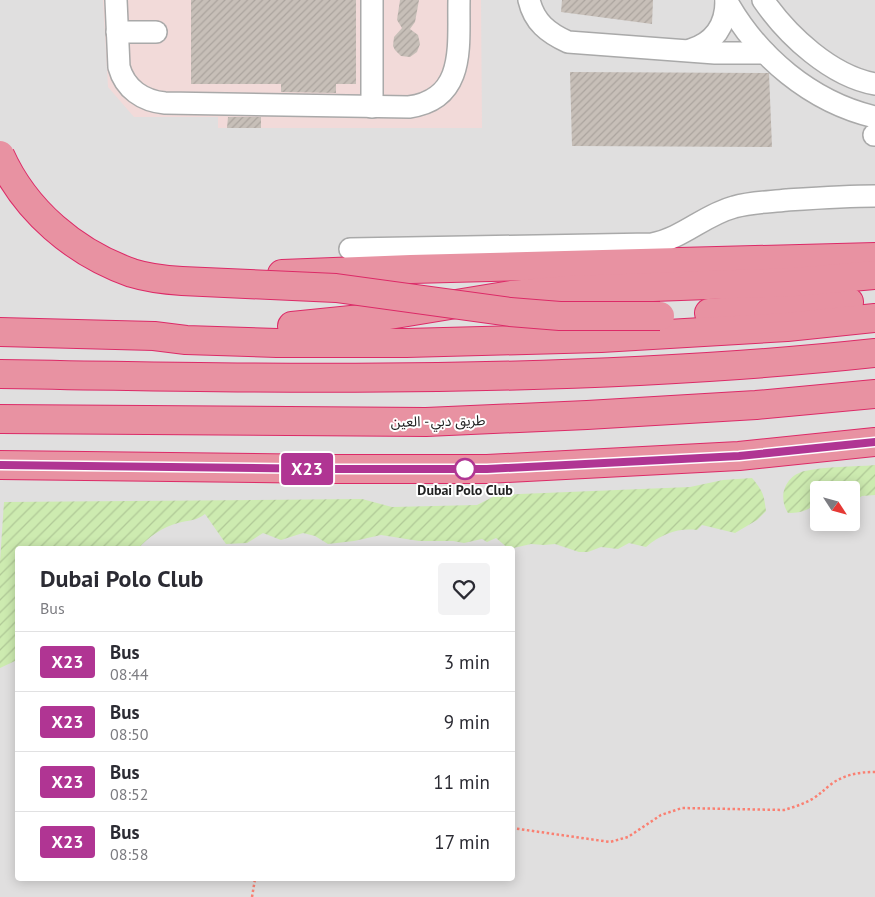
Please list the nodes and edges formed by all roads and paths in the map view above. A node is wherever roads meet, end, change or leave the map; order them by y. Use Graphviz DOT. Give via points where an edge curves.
graph roads {
  1 [pos="116,0"];
  2 [pos="372,0"];
  3 [pos="459,0"];
  4 [pos="529,0"];
  5 [pos="726,0"];
  6 [pos="763,0"];
  7 [pos="117,32"];
  8 [pos="156,32"];
  9 [pos="690,50"];
  10 [pos="765,53"];
  11 [pos="875,84"];
  12 [pos="372,107"];
  13 [pos="875,129"];
  14 [pos="0,155"];
  15 [pos="875,196"];
  16 [pos="350,249"];
  17 [pos="875,257"];
  18 [pos="875,275"];
  19 [pos="201,281"];
  20 [pos="875,300"];
  21 [pos="875,318"];
  22 [pos="0,332"];
  23 [pos="154,336"];
  24 [pos="875,354"];
  25 [pos="0,374"];
  26 [pos="875,394"];
  27 [pos="0,419"];
  28 [pos="875,442"];
  29 [pos="0,465"];
  30 [pos="875,772"];
  31 [pos="515,828"];
  32 [pos="256,881"];
  33 [pos="252,897"];
  1 -- 7 [label="street"];
  2 -- 12 [label="street"];
  3 -- 12 [label="street" via="456,69 448,86 435,99 418,106"];
  4 -- 9 [label="street" via="539,24 568,42"];
  5 -- 9 [label="street" via="724,23 718,33 705,44"];
  5 -- 10 [label="street"];
  6 -- 11 [label="street" via="784,27 815,55 852,76"];
  7 -- 8 [label="street"];
  7 -- 12 [label="street" via="121,75 132,90 156,102"];
  9 -- 10 [label="street"];
  10 -- 13 [label="street" via="821,96 843,106"];
  14 -- 19 [label="highway, bridge" via="32,206 84,250 133,273 157,279"];
  15 -- 16 [label="street" via="748,203 719,212 672,239 652,244"];
  17 -- 19 [label="highway, bridge" via="237,276"];
  18 -- 23 [label="highway" via="795,282 570,290 330,324 200,330"];
  19 -- 20 [label="highway, bridge" via="336,288 560,316 660,316"];
  21 -- 23 [label="highway" via="787,327 630,336 406,343 277,343"];
  22 -- 23 [label="highway"];
  24 -- 25 [label="highway" via="570,374 376,377"];
  26 -- 27 [label="highway, طريق دبي - العين" via="597,415 426,422"];
  28 -- 29 [label="highway" via="739,456 487,469"];
  30 -- 31 [label="path" via="848,776 814,798 784,810 672,810 628,837 610,842"];
  32 -- 33 [label="path"];
}
